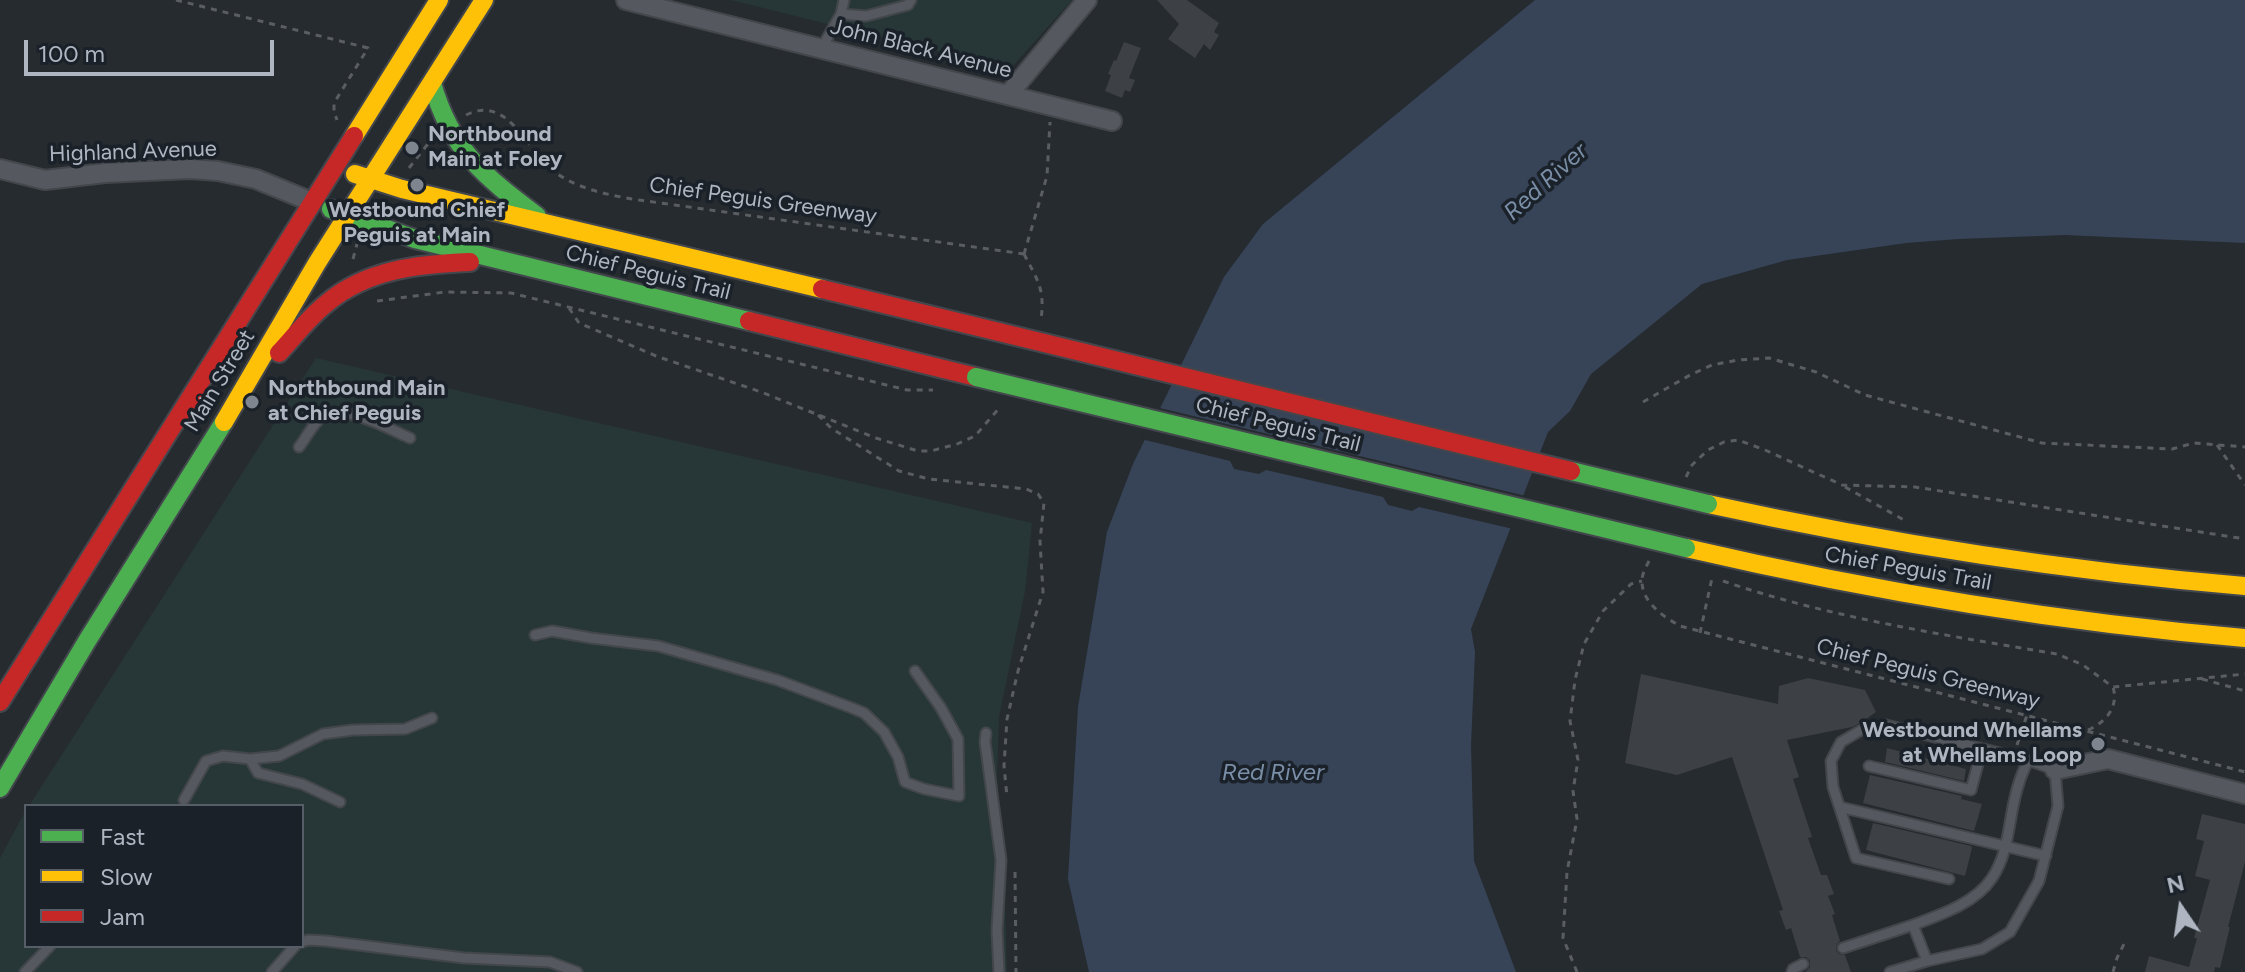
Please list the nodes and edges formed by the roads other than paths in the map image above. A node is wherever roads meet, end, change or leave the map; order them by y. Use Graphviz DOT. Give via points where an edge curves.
graph roads {
  1 [pos="439,0"];
  2 [pos="484,0"];
  3 [pos="626,0"];
  4 [pos="844,0"];
  5 [pos="911,0"];
  6 [pos="1087,0"];
  7 [pos="841,14"];
  8 [pos="821,49"];
  9 [pos="432,83"];
  10 [pos="1008,95"];
  11 [pos="1112,121"];
  12 [pos="334,167"];
  13 [pos="0,169"];
  14 [pos="371,179"];
  15 [pos="312,202"];
  16 [pos="348,215"];
  17 [pos="547,223"];
  18 [pos="515,265"];
  19 [pos="247,386"];
  20 [pos="410,438"];
  21 [pos="299,447"];
  22 [pos="2245,586"];
  23 [pos="535,635"];
  24 [pos="2245,638"];
  25 [pos="915,671"];
  26 [pos="0,702"];
  27 [pos="432,718"];
  28 [pos="986,733"];
  29 [pos="1982,749"];
  30 [pos="250,759"];
  31 [pos="2028,760"];
  32 [pos="1869,766"];
  33 [pos="2055,770"];
  34 [pos="0,788"];
  35 [pos="2245,794"];
  36 [pos="184,800"];
  37 [pos="340,802"];
  38 [pos="1840,807"];
  39 [pos="2005,846"];
  40 [pos="2046,856"];
  41 [pos="1949,879"];
  42 [pos="1913,925"];
  43 [pos="304,941"];
  44 [pos="48,948"];
  45 [pos="293,948"];
  46 [pos="1843,948"];
  47 [pos="1927,961"];
  48 [pos="1803,964"];
  49 [pos="25,972"];
  50 [pos="272,972"];
  51 [pos="577,972"];
  52 [pos="999,972"];
  53 [pos="1792,972"];
  54 [pos="1890,972"];
  1 -- 12 [label="main road, Main Street"];
  2 -- 9 [label="main road, Main Street"];
  3 -- 8 [label="street, John Black Avenue"];
  4 -- 7 [label="lane"];
  5 -- 7 [label="lane" via="866,16"];
  6 -- 10 [label="street"];
  7 -- 8 [label="lane"];
  8 -- 10 [label="street, John Black Avenue"];
  9 -- 14 [label="main road, Main Street"];
  9 -- 17 [label="main road" via="441,117 464,152 495,184"];
  10 -- 11 [label="street, John Black Avenue"];
  12 -- 14 [label="main road, Chief Peguis Trail"];
  12 -- 15 [label="main road, Main Street"];
  13 -- 15 [label="street, Highland Avenue" via="45,180 218,171 256,179"];
  14 -- 16 [label="main road, Main Street"];
  14 -- 17 [label="main road, Chief Peguis Trail"];
  15 -- 16 [label="main road, Chief Peguis Trail"];
  15 -- 26 [label="main road, Main Street"];
  16 -- 18 [label="main road, Chief Peguis Trail"];
  16 -- 19 [label="main road, Main Street"];
  17 -- 22 [label="main road, Chief Peguis Trail, bridge" via="1781,521 1939,551"];
  18 -- 19 [label="main road" via="439,262 363,281 321,308"];
  18 -- 24 [label="main road, Chief Peguis Trail, bridge" via="1770,568 1935,601"];
  19 -- 34 [label="main road, Main Street"];
  20 -- 21 [label="lane" via="361,417 335,413 321,417"];
  23 -- 25 [label="lane" via="552,631 658,646 803,689 864,713 892,744 905,782 959,796 958,739"];
  27 -- 30 [label="lane" via="405,729 323,734 279,756"];
  28 -- 52 [label="lane" via="1001,860"];
  29 -- 31 [label="lane"];
  29 -- 32 [label="lane" via="1971,790"];
  29 -- 38 [label="lane" via="1886,725 1863,729 1841,742 1831,761"];
  30 -- 36 [label="lane" via="223,756 206,761"];
  30 -- 37 [label="lane" via="258,773 302,784"];
  31 -- 33 [label="lane"];
  31 -- 39 [label="lane"];
  33 -- 35 [label="street" via="2108,759"];
  33 -- 40 [label="lane" via="2058,806"];
  38 -- 39 [label="lane"];
  38 -- 41 [label="lane" via="1856,858"];
  39 -- 40 [label="lane"];
  39 -- 42 [label="lane" via="1991,880 1971,899"];
  40 -- 47 [label="lane" via="2039,881 2010,932 1982,949"];
  42 -- 46 [label="lane"];
  42 -- 47 [label="lane"];
  43 -- 51 [label="lane" via="550,962"];
  44 -- 49 [label="lane"];
  45 -- 50 [label="lane"];
  47 -- 54 [label="lane"];
  48 -- 53 [label="lane"];
}
